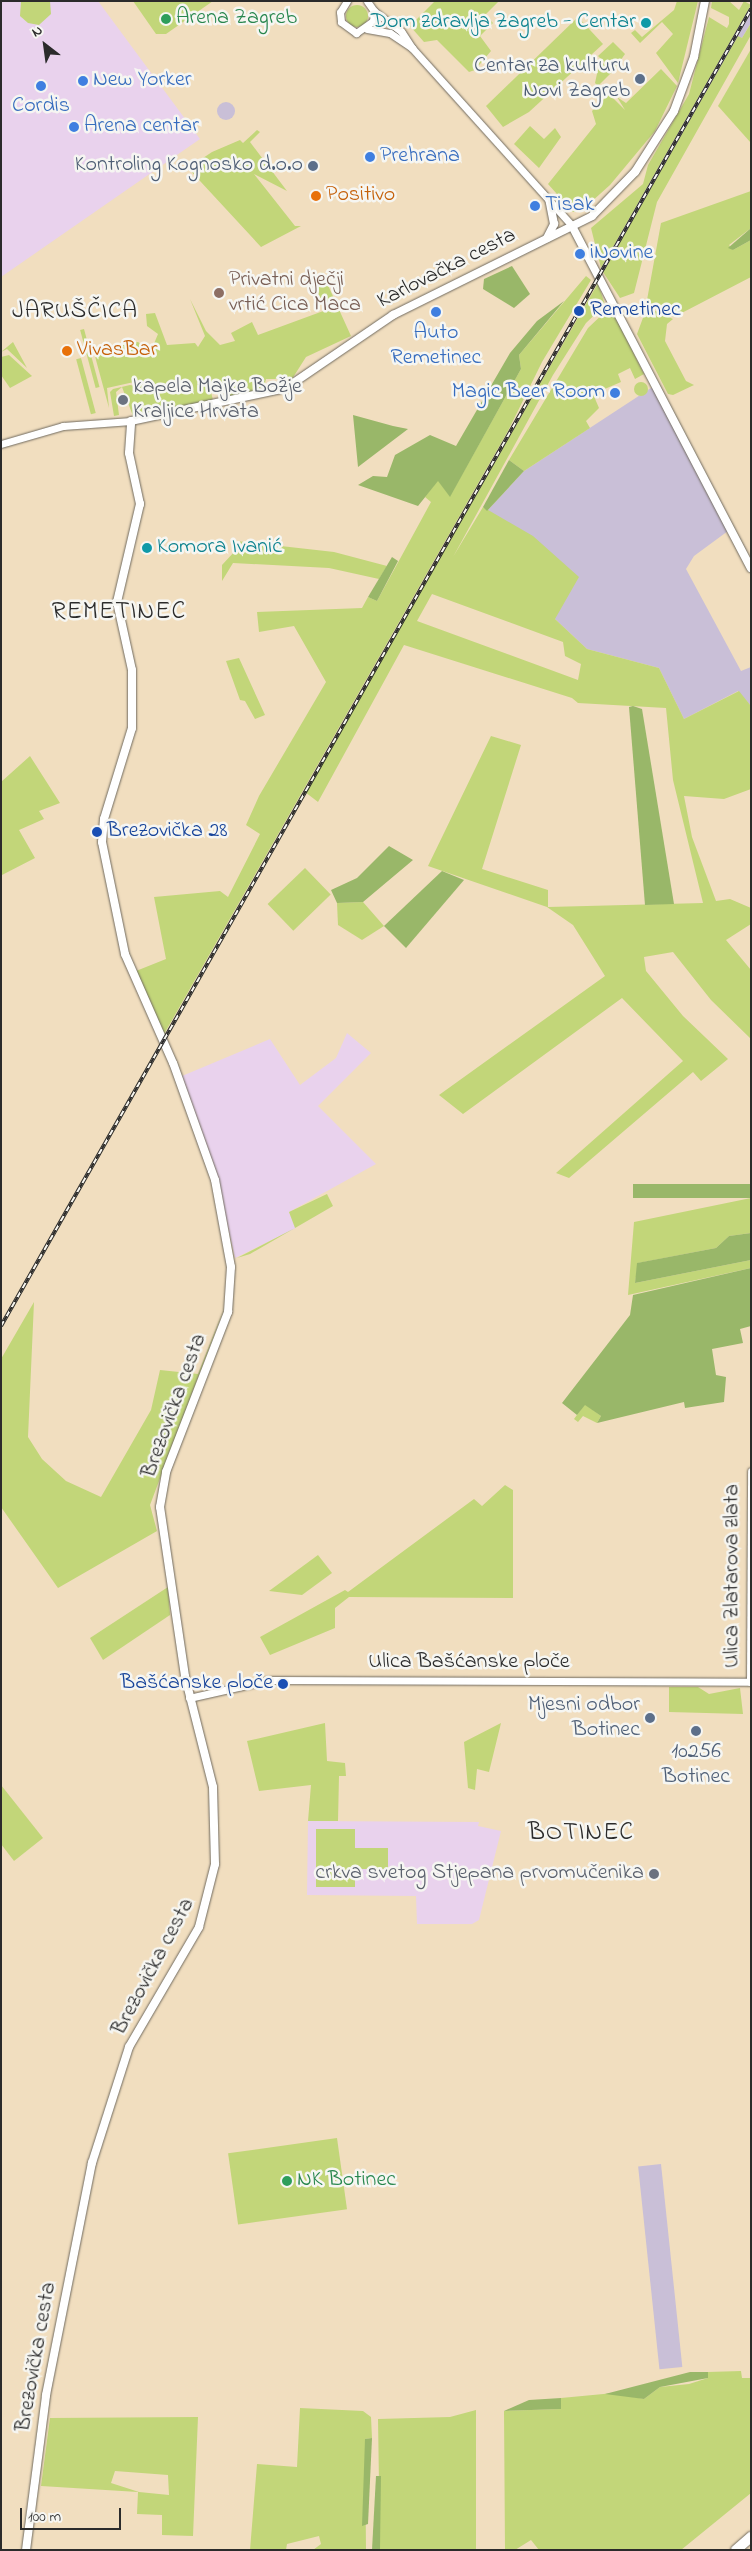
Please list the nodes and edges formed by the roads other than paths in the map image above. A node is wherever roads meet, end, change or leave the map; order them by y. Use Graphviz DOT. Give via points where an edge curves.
graph roads {
  1 [pos="367,1"];
  2 [pos="705,1"];
  3 [pos="345,2"];
  4 [pos="374,12"];
  5 [pos="367,30"];
  6 [pos="412,48"];
  7 [pos="549,199"];
  8 [pos="572,226"];
  9 [pos="547,238"];
  10 [pos="131,420"];
  11 [pos="1,444"];
  12 [pos="751,568"];
  13 [pos="751,1471"];
  14 [pos="750,1682"];
  15 [pos="189,1698"];
  16 [pos="751,2537"];
  17 [pos="26,2550"];
  18 [pos="736,2550"];
  1 -- 4 [label="street"];
  2 -- 8 [label="main road, Karlovačka cesta" via="684,88 664,130 622,187 592,216"];
  3 -- 5 [label="street" via="340,12 343,26 356,33"];
  4 -- 5 [label="street"];
  4 -- 6 [label="street" via="401,31"];
  5 -- 6 [label="street" via="390,33"];
  6 -- 7 [label="street"];
  7 -- 8 [label="street"];
  7 -- 9 [label="main road" via="554,224"];
  8 -- 9 [label="main road, Karlovačka cesta"];
  8 -- 12 [label="main road"];
  9 -- 10 [label="main road, Karlovačka cesta" via="374,326 286,388"];
  10 -- 11 [label="street, Karlovačka cesta" via="63,426"];
  10 -- 15 [label="main road, Brezovička cesta" via="129,454 140,504 117,600 132,670 132,728 104,819 102,851 128,963 173,1063 215,1180 232,1276 228,1312 166,1472 161,1498"];
  13 -- 14 [label="street, Ulica Zlatarova zlata"];
  14 -- 15 [label="street, Ulica Bašćanske ploče" via="269,1680"];
  15 -- 17 [label="main road, Brezovička cesta" via="214,1798 212,1887 192,1941 133,2040 92,2163 46,2395"];
  16 -- 18 [label="highway"];
}
